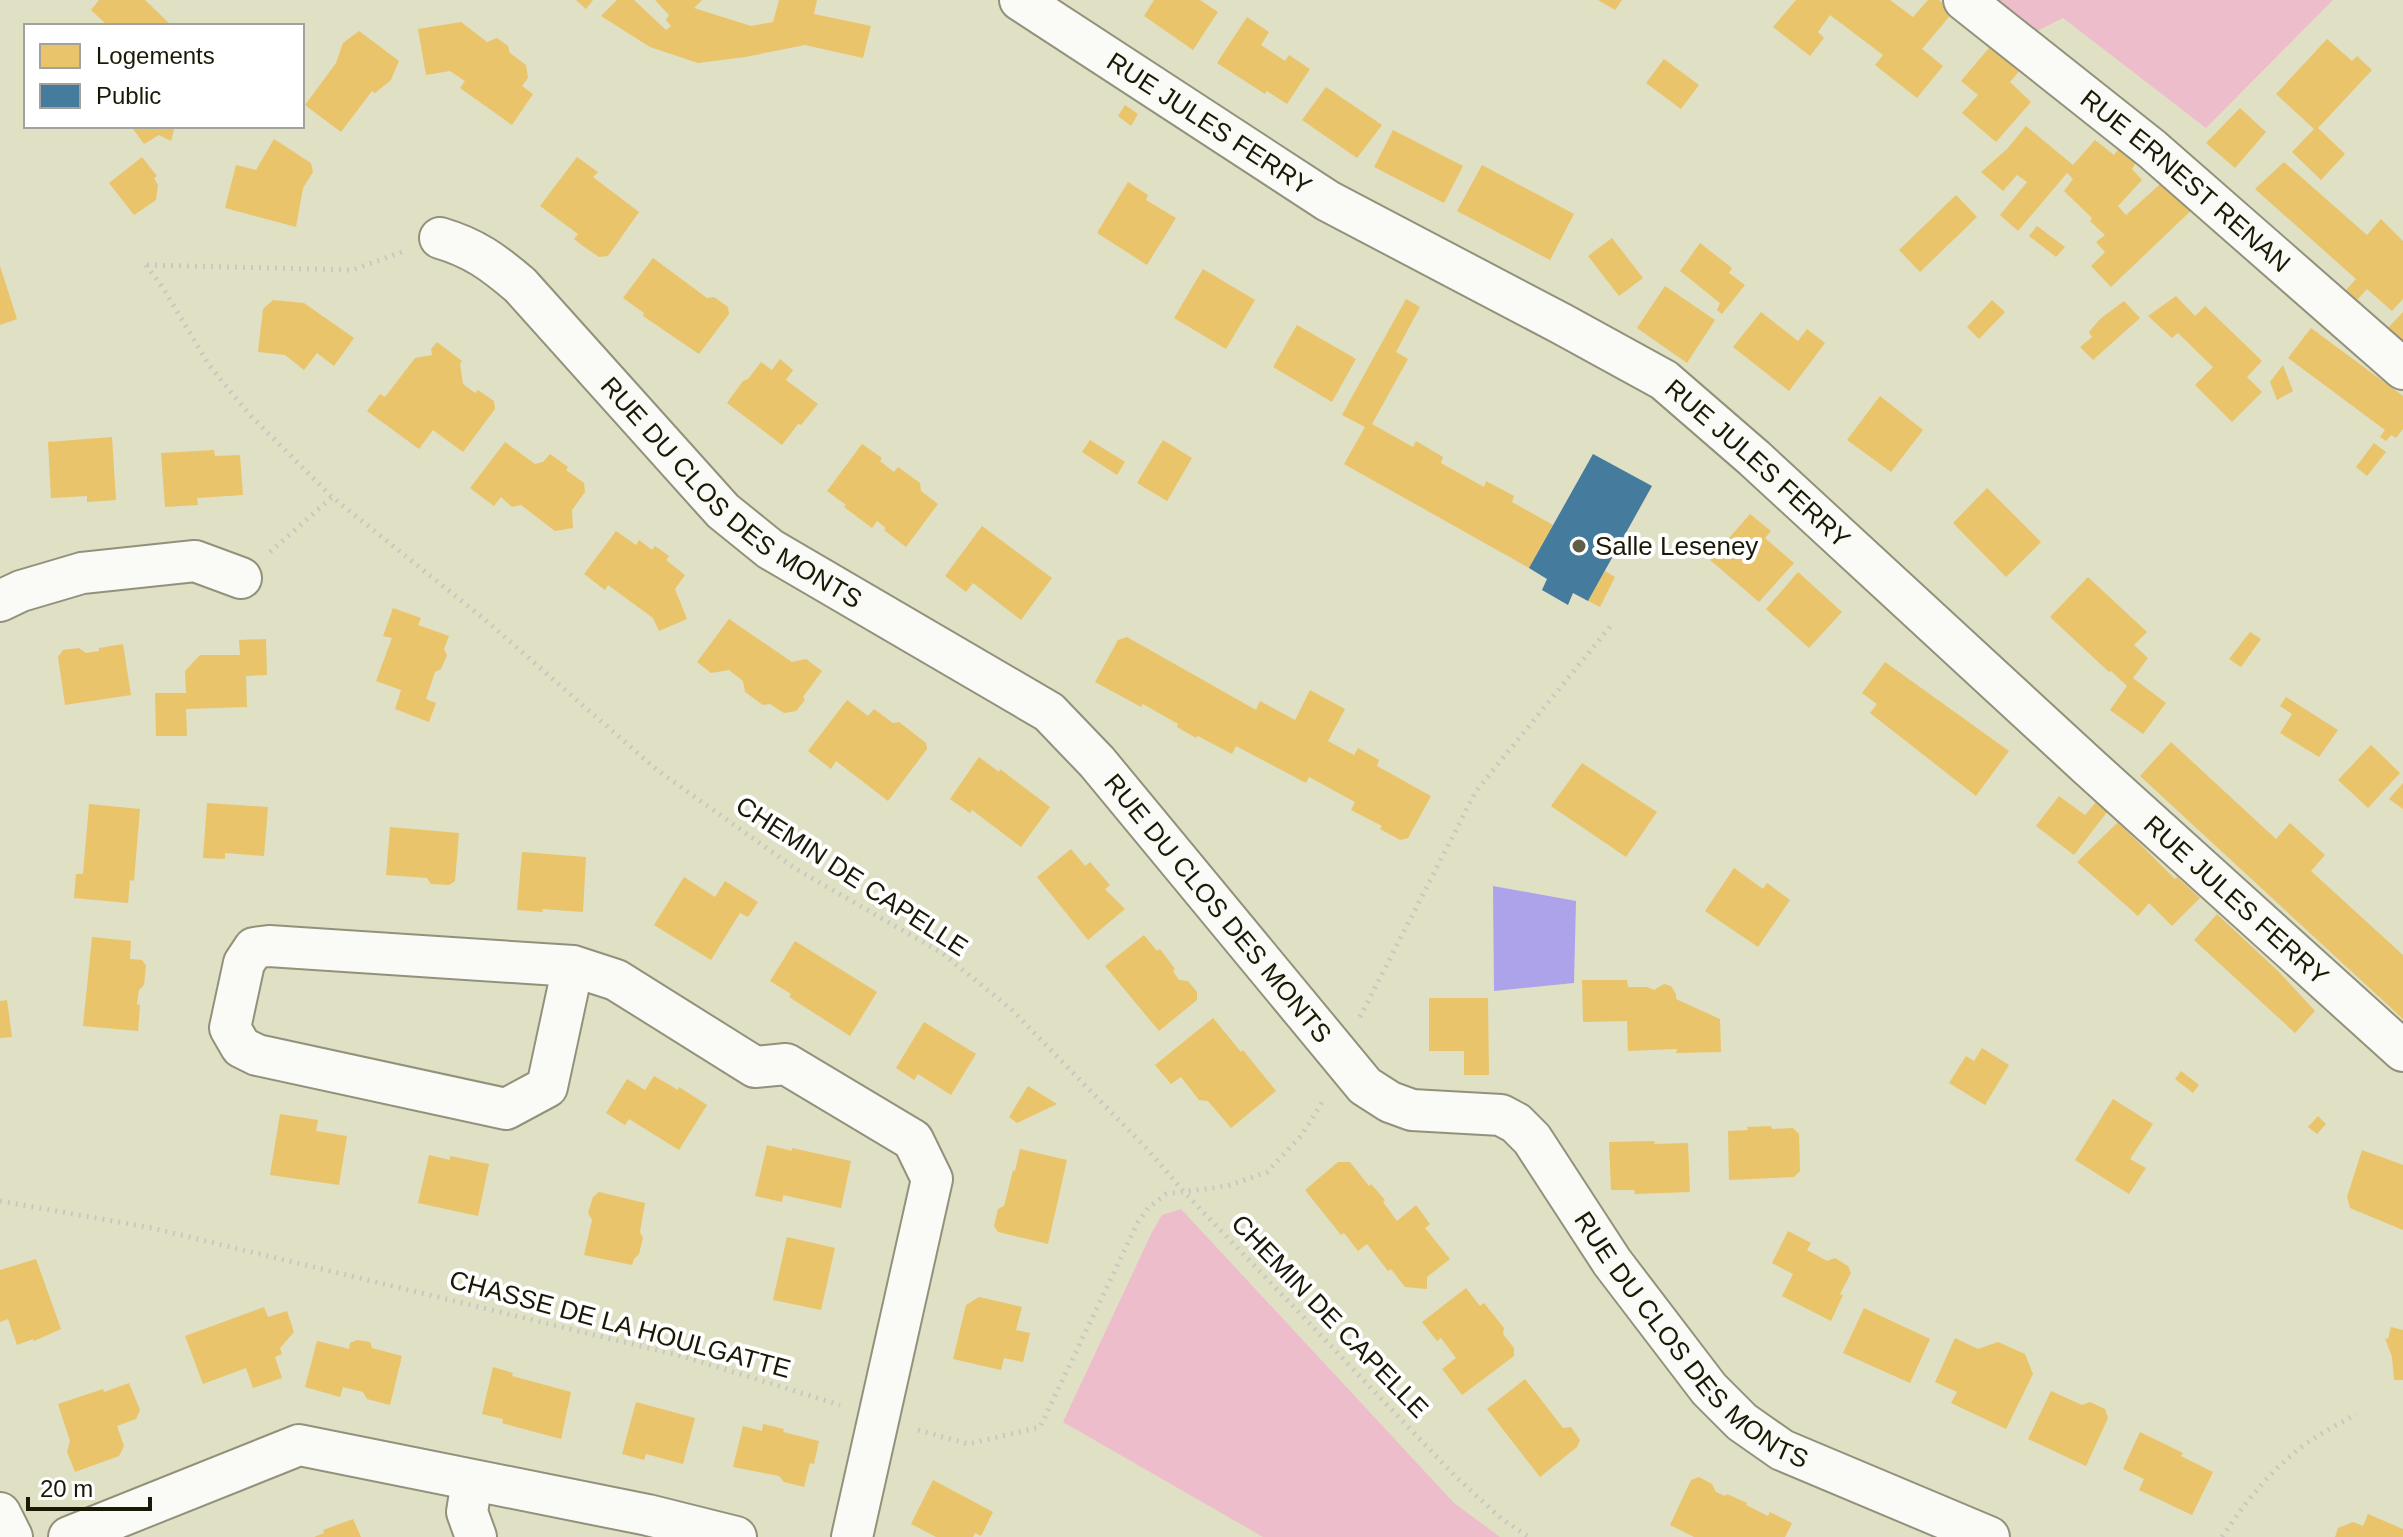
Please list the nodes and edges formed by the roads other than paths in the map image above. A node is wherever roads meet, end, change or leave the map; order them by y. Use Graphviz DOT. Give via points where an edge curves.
graph roads {
  1 [pos="1020,0"];
  2 [pos="1964,0"];
  3 [pos="440,238"];
  4 [pos="2403,369"];
  5 [pos="241,578"];
  6 [pos="0,601"];
  7 [pos="573,966"];
  8 [pos="2403,1051"];
  9 [pos="472,1481"];
  10 [pos="0,1513"];
  11 [pos="694,1532"];
  12 [pos="12,1537"];
  13 [pos="69,1537"];
  14 [pos="476,1537"];
  15 [pos="736,1537"];
  16 [pos="852,1537"];
  17 [pos="1989,1537"];
  1 -- 8 [label="street, RUE JULES FERRY" via="1328,201 1664,380"];
  2 -- 4 [label="street, RUE ERNEST RENAN" via="2152,149"];
  3 -- 17 [label="street, RUE DU CLOS DES MONTS" via="465,245 520,285 723,511 770,549 1049,712 1097,762 1365,1086 1412,1110 1501,1115 1516,1123 1622,1275 1709,1389 1742,1422 1782,1450"];
  5 -- 6 [label="street" via="195,561 82,573"];
  7 -- 7 [label="street" via="547,1087 506,1109 257,1055 241,1047 230,1028 244,963 254,948"];
  7 -- 16 [label="street" via="616,980 755,1067 786,1064 913,1140 932,1179"];
  9 -- 11 [label="street" via="648,1515"];
  9 -- 13 [label="street" via="299,1445"];
  9 -- 14 [label="street" via="467,1512"];
  10 -- 12 [label="street"];
  11 -- 15 [label="street"];
}
